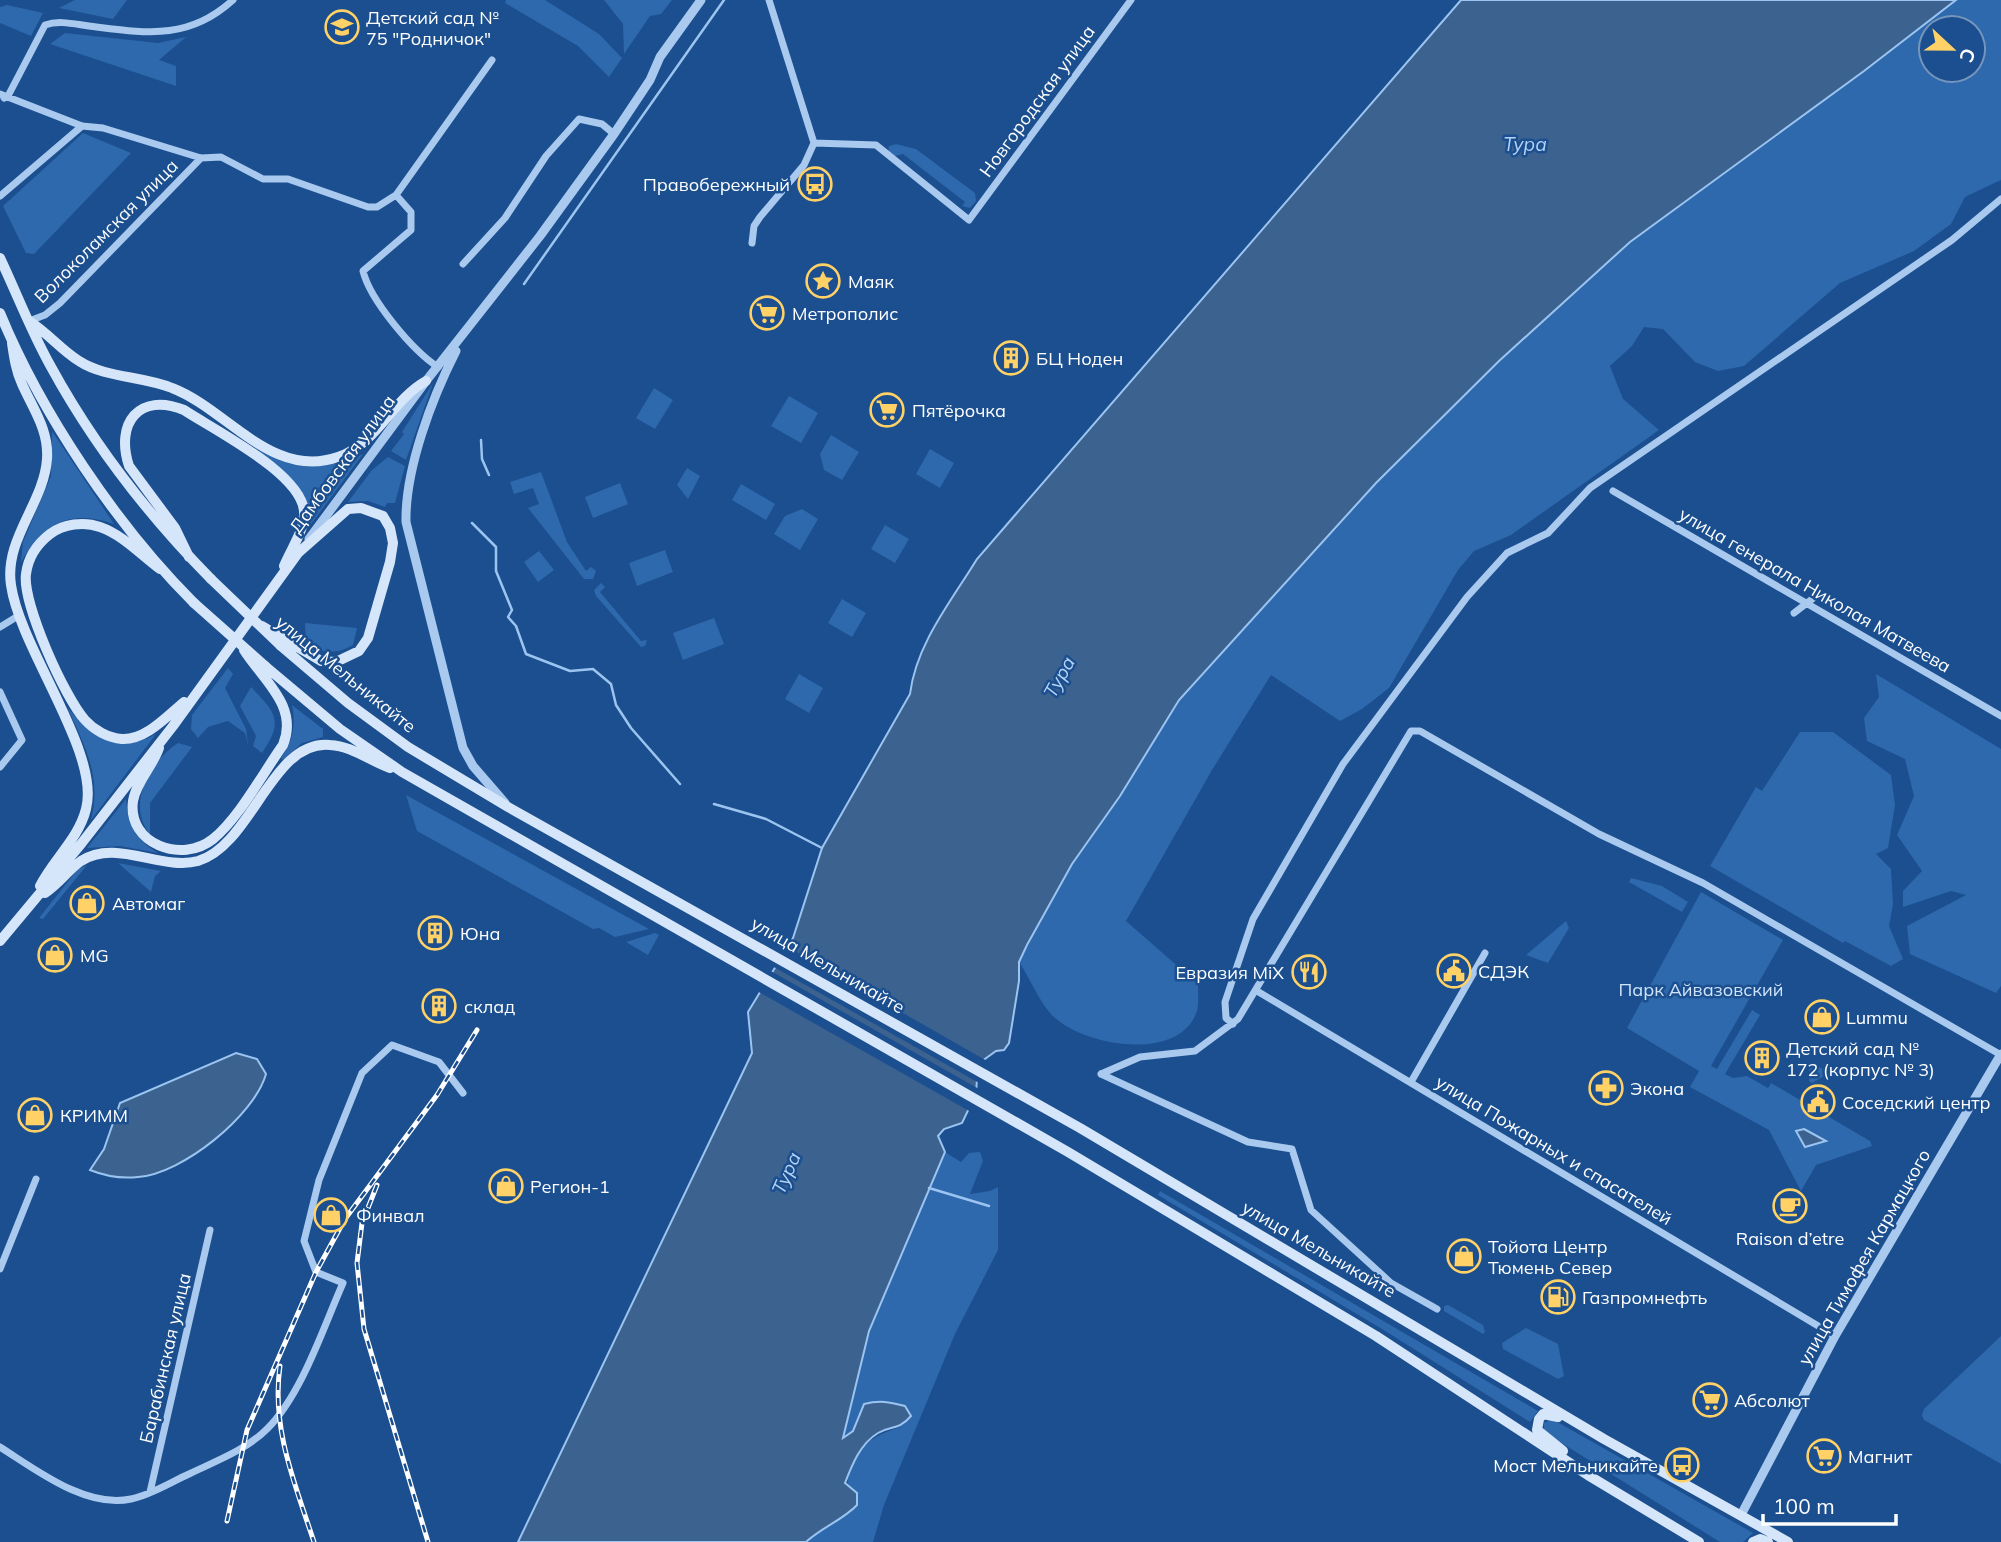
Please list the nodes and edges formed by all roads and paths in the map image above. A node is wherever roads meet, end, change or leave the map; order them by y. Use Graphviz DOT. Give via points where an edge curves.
graph roads {
  1 [pos="233,0"];
  2 [pos="701,0"];
  3 [pos="769,0"];
  4 [pos="1131,0"];
  5 [pos="492,60"];
  6 [pos="3,97"];
  7 [pos="82,126"];
  8 [pos="614,134"];
  9 [pos="814,144"];
  10 [pos="201,158"];
  11 [pos="396,195"];
  12 [pos="0,196"];
  13 [pos="2001,199"];
  14 [pos="752,243"];
  15 [pos="0,258"];
  16 [pos="463,264"];
  17 [pos="0,313"];
  18 [pos="30,321"];
  19 [pos="464,336"];
  20 [pos="12,343"];
  21 [pos="438,367"];
  22 [pos="426,381"];
  23 [pos="1613,491"];
  24 [pos="299,553"];
  25 [pos="189,556"];
  26 [pos="160,569"];
  27 [pos="281,578"];
  28 [pos="1820,593"];
  29 [pos="1808,603"];
  30 [pos="1794,613"];
  31 [pos="18,616"];
  32 [pos="0,627"];
  33 [pos="283,641"];
  34 [pos="262,671"];
  35 [pos="197,691"];
  36 [pos="0,692"];
  37 [pos="2001,716"];
  38 [pos="162,739"];
  39 [pos="0,767"];
  40 [pos="402,772"];
  41 [pos="508,807"];
  42 [pos="32,902"];
  43 [pos="0,941"];
  44 [pos="1485,953"];
  45 [pos="1257,991"];
  46 [pos="1233,1024"];
  47 [pos="2001,1055"];
  48 [pos="1411,1082"];
  49 [pos="463,1093"];
  50 [pos="36,1178"];
  51 [pos="210,1230"];
  52 [pos="0,1269"];
  53 [pos="1437,1309"];
  54 [pos="1835,1336"];
  55 [pos="1604,1439"];
  56 [pos="0,1447"];
  57 [pos="1591,1477"];
  58 [pos="150,1492"];
  59 [pos="1741,1516"];
  60 [pos="1699,1542"];
  61 [pos="1753,1542"];
  62 [pos="1768,1542"];
  63 [pos="1787,1542"];
  1 -- 6 [label="street" via="203,23 179,31 60,22 45,25"];
  2 -- 8 [label="street, Дамбовская улица"];
  3 -- 9 [label="street"];
  4 -- 9 [label="street, Новгородская улица" via="969,220 876,145"];
  5 -- 11 [label="street"];
  6 -- 7 [label="street"];
  7 -- 10 [label="street" via="103,128"];
  7 -- 12 [label="street"];
  8 -- 16 [label="street" via="602,124 579,119 546,156 505,218"];
  8 -- 19 [label="street, Дамбовская улица"];
  9 -- 14 [label="street" via="804,166 760,217"];
  10 -- 11 [label="street" via="221,157 263,178 288,179 368,207 377,207"];
  10 -- 18 [label="street, Волоколамская улица" via="60,303"];
  11 -- 21 [label="street" via="411,212 411,230 363,271 387,313"];
  13 -- 46 [label="street" via="1952,240 1590,488 1548,533 1507,553 1467,597 1332,780 1241,947 1225,1002 1226,1018"];
  15 -- 18 [label="main road, улица Мельникайте"];
  17 -- 20 [label="main road"];
  18 -- 22 [label="main road" via="79,361 172,387 265,448 302,461 325,461 349,452"];
  18 -- 25 [label="main road, улица Мельникайте" via="49,363 106,455"];
  19 -- 21 [label="street, Дамбовская улица"];
  19 -- 41 [label="street" via="437,394 411,473 405,502 408,539 463,748"];
  20 -- 26 [label="main road" via="86,468"];
  20 -- 31 [label="main road" via="15,367 45,436 47,460 11,563 10,583"];
  21 -- 22 [label="street, Дамбовская улица"];
  22 -- 24 [label="street, Дамбовская улица"];
  23 -- 29 [label="street, улица генерала Николая Матвеева"];
  24 -- 27 [label="main road, Дамбовская улица"];
  24 -- 33 [label="main road" via="348,509 374,510 383,516 393,543 368,638 359,651 336,662 321,661"];
  25 -- 27 [label="main road" via="175,528 128,466 125,454 126,428 136,412 152,404 184,410 276,470 298,491 304,515"];
  25 -- 33 [label="main road, улица Мельникайте, bridge" via="257,624"];
  26 -- 34 [label="main road, bridge"];
  26 -- 35 [label="main road" via="113,532 72,525 57,529 32,555 26,574 27,598 72,702 99,732 113,738 138,736"];
  27 -- 35 [label="main road, Дамбовская улица"];
  28 -- 29 [label="street"];
  29 -- 30 [label="street"];
  29 -- 37 [label="street, улица генерала Николая Матвеева"];
  31 -- 32 [label="street"];
  31 -- 42 [label="main road" via="80,752 89,794 78,828"];
  33 -- 41 [label="main road, улица Мельникайте" via="348,703 408,747"];
  34 -- 38 [label="main road" via="286,708 288,733 283,745 222,830 185,851 155,845 138,827 133,803"];
  34 -- 40 [label="main road"];
  35 -- 38 [label="main road, Дамбовская улица"];
  36 -- 39 [label="street" via="22,740"];
  38 -- 42 [label="main road, Дамбовская улица"];
  40 -- 42 [label="main road" via="337,746 312,747 299,753 224,846 210,855 181,863 124,854 92,856"];
  40 -- 57 [label="main road" via="1068,1152 1376,1336"];
  41 -- 55 [label="main road, улица Мельникайте" via="1080,1128"];
  42 -- 43 [label="main road, Дамбовская улица"];
  44 -- 48 [label="street"];
  45 -- 46 [label="street"];
  45 -- 47 [label="street" via="1404,742 1411,731 1420,731 1599,834 1703,883"];
  45 -- 48 [label="street, улица Пожарных и спасателей"];
  46 -- 53 [label="street" via="1195,1051 1140,1057 1101,1074 1248,1142 1292,1149 1311,1210 1391,1283"];
  47 -- 54 [label="street, улица Тимофея Кармацкого"];
  48 -- 54 [label="street, улица Пожарных и спасателей"];
  49 -- 58 [label="street" via="439,1062 392,1045 362,1073 319,1180 304,1241 316,1272 343,1283 295,1388 267,1429 241,1449"];
  50 -- 52 [label="street"];
  51 -- 58 [label="street, Барабинская улица"];
  54 -- 59 [label="street, улица Тимофея Кармацкого"];
  55 -- 57 [label="main road" via="1583,1433 1549,1413 1539,1419 1541,1436"];
  55 -- 59 [label="main road, улица Мельникайте"];
  56 -- 58 [label="street" via="92,1496 121,1500"];
  57 -- 60 [label="main road"];
  59 -- 63 [label="main road, улица Мельникайте"];
  61 -- 62 [label="main road"];
}
